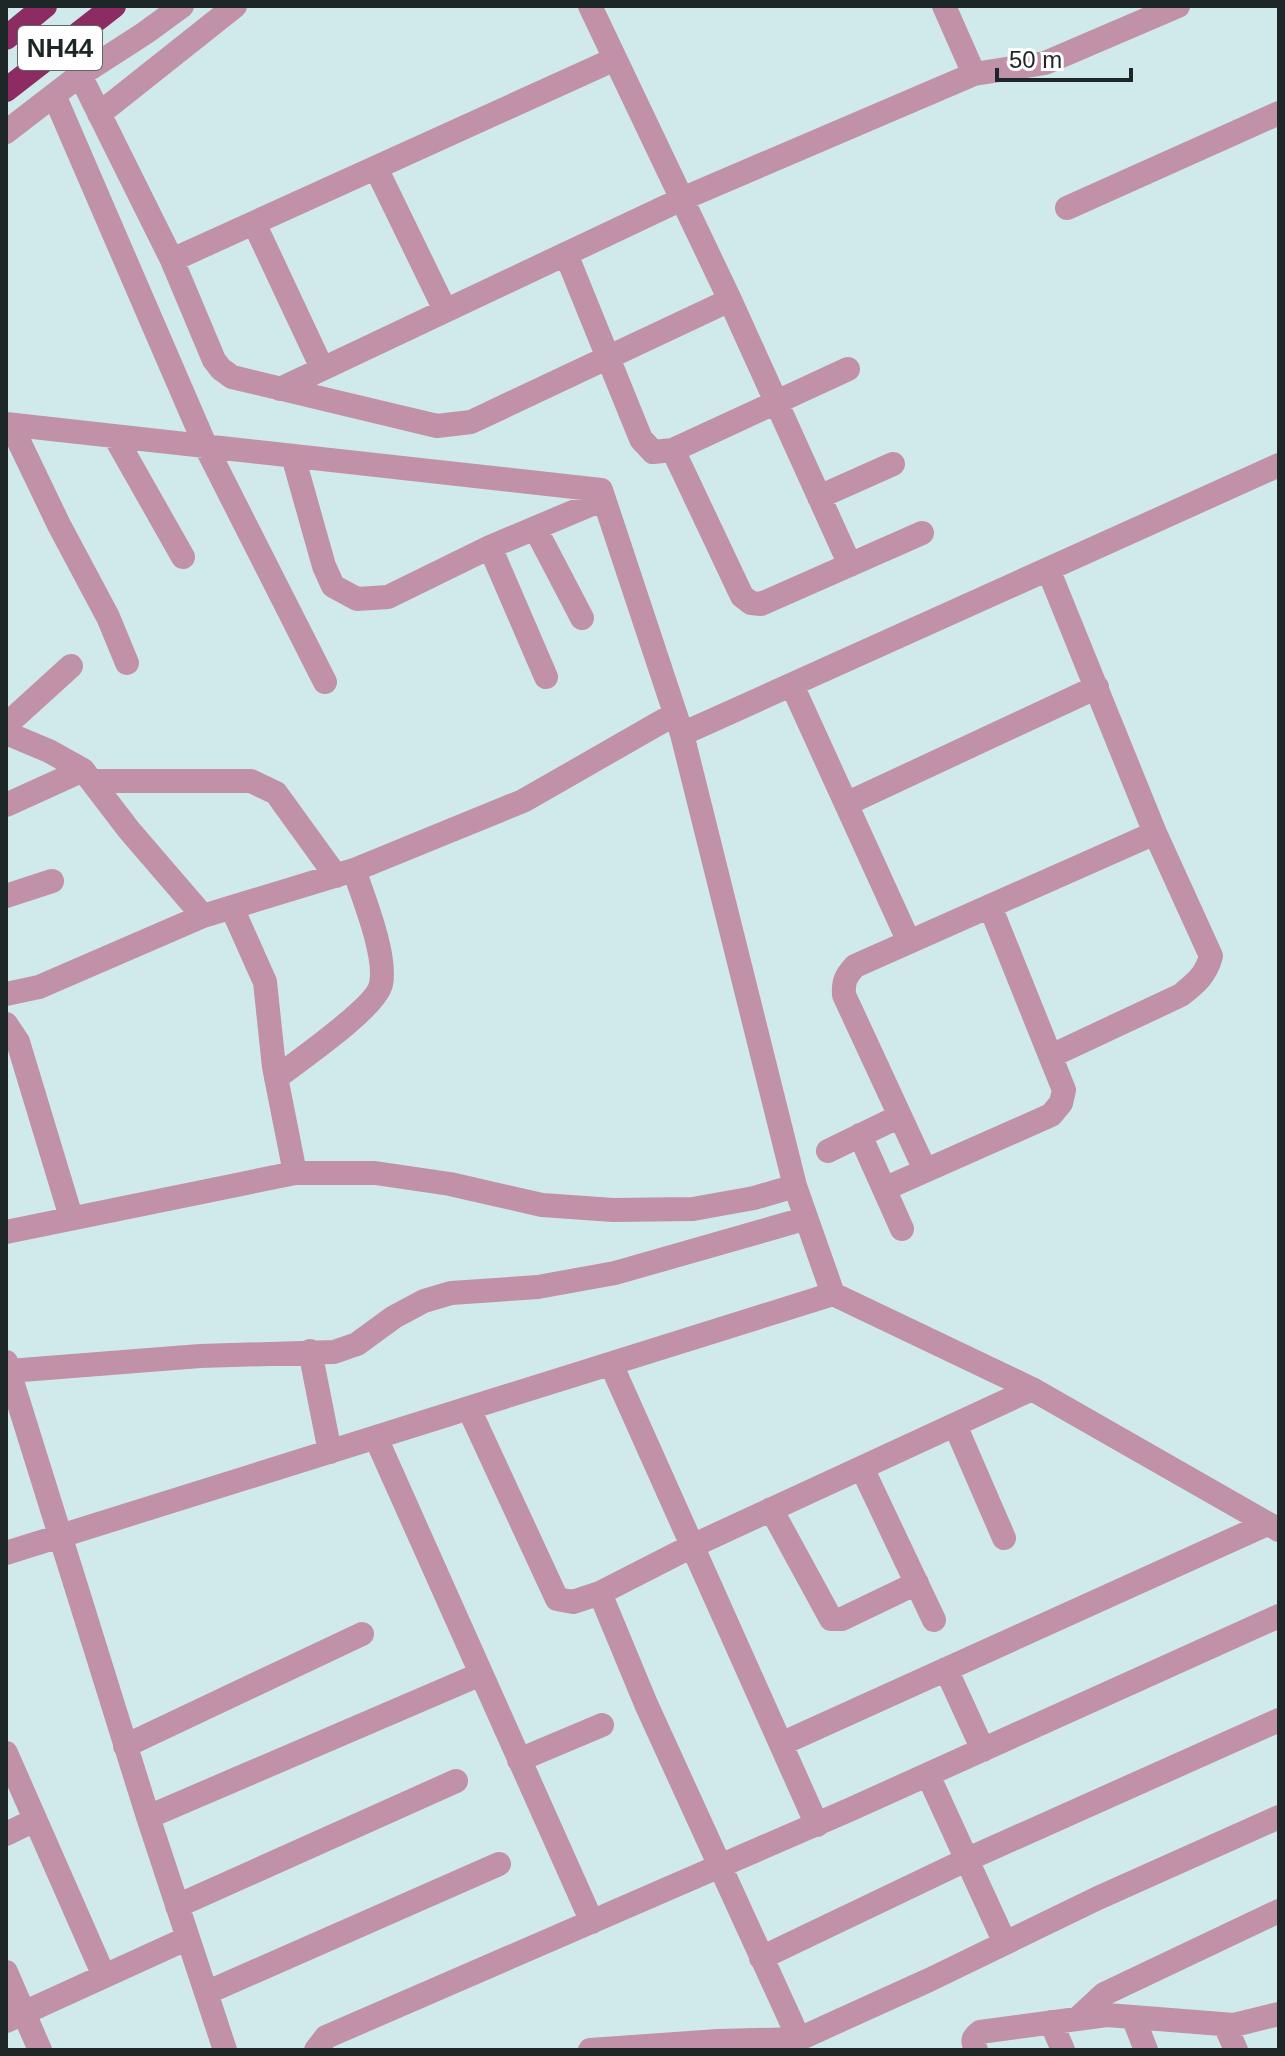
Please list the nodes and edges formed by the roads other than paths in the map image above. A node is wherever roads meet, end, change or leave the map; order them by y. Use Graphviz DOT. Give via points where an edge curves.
graph roads {
  1 [pos="45,6"];
  2 [pos="114,6"];
  3 [pos="182,6"];
  4 [pos="235,6"];
  5 [pos="590,6"];
  6 [pos="944,6"];
  7 [pos="1178,6"];
  8 [pos="6,38"];
  9 [pos="615,59"];
  10 [pos="974,74"];
  11 [pos="80,75"];
  12 [pos="6,90"];
  13 [pos="54,95"];
  14 [pos="1279,113"];
  15 [pos="99,114"];
  16 [pos="6,132"];
  17 [pos="376,168"];
  18 [pos="682,199"];
  19 [pos="1067,208"];
  20 [pos="254,223"];
  21 [pos="566,254"];
  22 [pos="172,260"];
  23 [pos="730,300"];
  24 [pos="445,310"];
  25 [pos="606,357"];
  26 [pos="322,368"];
  27 [pos="848,369"];
  28 [pos="280,389"];
  29 [pos="777,403"];
  30 [pos="8,425"];
  31 [pos="115,437"];
  32 [pos="206,447"];
  33 [pos="673,450"];
  34 [pos="293,456"];
  35 [pos="893,464"];
  36 [pos="1279,465"];
  37 [pos="819,497"];
  38 [pos="604,499"];
  39 [pos="535,528"];
  40 [pos="922,533"];
  41 [pos="490,547"];
  42 [pos="183,557"];
  43 [pos="850,565"];
  44 [pos="1048,569"];
  45 [pos="582,618"];
  46 [pos="127,663"];
  47 [pos="71,666"];
  48 [pos="546,677"];
  49 [pos="325,682"];
  50 [pos="792,685"];
  51 [pos="1097,687"];
  52 [pos="678,724"];
  53 [pos="6,725"];
  54 [pos="6,733"];
  55 [pos="88,776"];
  56 [pos="846,804"];
  57 [pos="6,805"];
  58 [pos="1155,833"];
  59 [pos="345,873"];
  60 [pos="52,881"];
  61 [pos="6,896"];
  62 [pos="990,906"];
  63 [pos="232,908"];
  64 [pos="203,916"];
  65 [pos="909,942"];
  66 [pos="6,994"];
  67 [pos="6,1024"];
  68 [pos="1051,1056"];
  69 [pos="276,1078"];
  70 [pos="900,1116"];
  71 [pos="860,1135"];
  72 [pos="828,1151"];
  73 [pos="925,1170"];
  74 [pos="295,1173"];
  75 [pos="795,1186"];
  76 [pos="884,1189"];
  77 [pos="71,1217"];
  78 [pos="804,1219"];
  79 [pos="902,1229"];
  80 [pos="6,1232"];
  81 [pos="833,1294"];
  82 [pos="310,1351"];
  83 [pos="611,1364"];
  84 [pos="8,1367"];
  85 [pos="1032,1389"];
  86 [pos="469,1409"];
  87 [pos="955,1425"];
  88 [pos="376,1438"];
  89 [pos="330,1452"];
  90 [pos="862,1468"];
  91 [pos="771,1509"];
  92 [pos="1273,1527"];
  93 [pos="59,1537"];
  94 [pos="1004,1538"];
  95 [pos="692,1546"];
  96 [pos="6,1553"];
  97 [pos="917,1583"];
  98 [pos="600,1593"];
  99 [pos="1279,1616"];
  100 [pos="934,1620"];
  101 [pos="362,1634"];
  102 [pos="946,1669"];
  103 [pos="481,1674"];
  104 [pos="1279,1720"];
  105 [pos="602,1725"];
  106 [pos="781,1744"];
  107 [pos="125,1746"];
  108 [pos="983,1750"];
  109 [pos="6,1753"];
  110 [pos="519,1760"];
  111 [pos="928,1775"];
  112 [pos="456,1781"];
  113 [pos="148,1817"];
  114 [pos="1279,1817"];
  115 [pos="35,1820"];
  116 [pos="817,1825"];
  117 [pos="6,1834"];
  118 [pos="968,1859"];
  119 [pos="499,1864"];
  120 [pos="720,1866"];
  121 [pos="177,1906"];
  122 [pos="1279,1911"];
  123 [pos="592,1922"];
  124 [pos="188,1938"];
  125 [pos="1005,1943"];
  126 [pos="761,1958"];
  127 [pos="6,1972"];
  128 [pos="104,1976"];
  129 [pos="206,1993"];
  130 [pos="1279,2014"];
  131 [pos="15,2017"];
  132 [pos="1133,2017"];
  133 [pos="1077,2019"];
  134 [pos="1051,2022"];
  135 [pos="1225,2025"];
  136 [pos="799,2039"];
  137 [pos="720,2046"];
  138 [pos="632,2048"];
  139 [pos="40,2050"];
  140 [pos="225,2050"];
  141 [pos="316,2050"];
  142 [pos="590,2050"];
  143 [pos="976,2050"];
  144 [pos="1063,2050"];
  145 [pos="1146,2050"];
  146 [pos="1236,2050"];
  1 -- 8 [label="highway, NH44"];
  2 -- 12 [label="highway, NH44"];
  3 -- 11 [label="street"];
  4 -- 15 [label="street"];
  5 -- 9 [label="street"];
  6 -- 10 [label="street"];
  7 -- 10 [label="street" via="1045,63"];
  9 -- 17 [label="street"];
  9 -- 18 [label="street"];
  10 -- 18 [label="street"];
  11 -- 13 [label="street"];
  11 -- 15 [label="street"];
  13 -- 16 [label="street"];
  13 -- 32 [label="street"];
  14 -- 19 [label="street"];
  15 -- 22 [label="street"];
  17 -- 20 [label="street"];
  17 -- 24 [label="street"];
  18 -- 21 [label="street"];
  18 -- 23 [label="street"];
  20 -- 22 [label="street"];
  20 -- 26 [label="street"];
  21 -- 24 [label="street"];
  21 -- 25 [label="street"];
  22 -- 28 [label="street" via="221,369 232,377"];
  23 -- 25 [label="street"];
  23 -- 29 [label="street"];
  24 -- 26 [label="street"];
  25 -- 28 [label="street" via="456,426"];
  25 -- 33 [label="street" via="647,448"];
  26 -- 28 [label="street"];
  27 -- 29 [label="street"];
  29 -- 33 [label="street"];
  29 -- 37 [label="street"];
  30 -- 31 [label="street"];
  30 -- 46 [label="street"];
  31 -- 32 [label="street"];
  31 -- 42 [label="street"];
  32 -- 34 [label="street"];
  32 -- 49 [label="street"];
  33 -- 43 [label="street" via="742,596 751,603 761,604"];
  34 -- 38 [label="street" via="601,490"];
  34 -- 41 [label="street" via="324,566 333,586 357,599 388,597"];
  35 -- 37 [label="street"];
  36 -- 44 [label="street"];
  37 -- 43 [label="street"];
  38 -- 39 [label="street"];
  38 -- 52 [label="street"];
  39 -- 41 [label="street"];
  39 -- 45 [label="street"];
  40 -- 43 [label="street"];
  41 -- 48 [label="street"];
  44 -- 50 [label="street"];
  44 -- 51 [label="street"];
  47 -- 53 [label="street"];
  50 -- 52 [label="street"];
  50 -- 56 [label="street"];
  51 -- 56 [label="street"];
  51 -- 58 [label="street"];
  52 -- 59 [label="street" via="523,801"];
  52 -- 75 [label="street"];
  54 -- 55 [label="street" via="49,751"];
  55 -- 57 [label="street"];
  55 -- 59 [label="street" via="265,785"];
  55 -- 64 [label="street"];
  56 -- 65 [label="street"];
  58 -- 62 [label="street"];
  58 -- 68 [label="street" via="1211,956 1207,970 1181,995"];
  59 -- 63 [label="street"];
  59 -- 69 [label="street" via="381,962 381,987 369,1005"];
  60 -- 61 [label="street"];
  62 -- 65 [label="street"];
  62 -- 68 [label="street"];
  63 -- 64 [label="street"];
  63 -- 69 [label="street" via="265,982"];
  64 -- 66 [label="street" via="39,987"];
  65 -- 70 [label="street" via="855,966 843,983"];
  67 -- 77 [label="street" via="18,1042"];
  68 -- 73 [label="street" via="1064,1090 1051,1115"];
  69 -- 74 [label="street"];
  70 -- 71 [label="street"];
  70 -- 73 [label="street"];
  71 -- 72 [label="street"];
  71 -- 76 [label="street"];
  73 -- 76 [label="street"];
  74 -- 75 [label="street" via="375,1173 542,1205 613,1210 693,1209"];
  74 -- 77 [label="street"];
  75 -- 78 [label="street"];
  76 -- 79 [label="street"];
  77 -- 80 [label="street"];
  78 -- 81 [label="street"];
  78 -- 82 [label="street" via="615,1273 538,1287 451,1293 394,1317 357,1344 334,1352"];
  81 -- 83 [label="street"];
  81 -- 85 [label="street"];
  82 -- 84 [label="street"];
  82 -- 89 [label="street"];
  83 -- 86 [label="street"];
  83 -- 95 [label="street"];
  84 -- 93 [label="street"];
  85 -- 87 [label="street"];
  85 -- 92 [label="street"];
  86 -- 88 [label="street"];
  86 -- 98 [label="street" via="557,1599 573,1602"];
  87 -- 90 [label="street"];
  87 -- 94 [label="street"];
  88 -- 89 [label="street"];
  88 -- 103 [label="street"];
  89 -- 93 [label="street"];
  90 -- 91 [label="street"];
  90 -- 97 [label="street"];
  91 -- 95 [label="street"];
  91 -- 97 [label="street" via="831,1619 842,1619"];
  92 -- 102 [label="street"];
  93 -- 96 [label="street"];
  93 -- 107 [label="street"];
  95 -- 98 [label="street"];
  95 -- 106 [label="street"];
  97 -- 100 [label="street"];
  98 -- 120 [label="street"];
  99 -- 108 [label="street"];
  101 -- 107 [label="street"];
  102 -- 106 [label="street"];
  102 -- 108 [label="street"];
  103 -- 110 [label="street"];
  103 -- 113 [label="street"];
  104 -- 118 [label="street"];
  105 -- 110 [label="street"];
  106 -- 116 [label="street"];
  107 -- 113 [label="street"];
  108 -- 111 [label="street"];
  109 -- 115 [label="street"];
  110 -- 123 [label="street"];
  111 -- 116 [label="street"];
  111 -- 118 [label="street"];
  112 -- 121 [label="street"];
  113 -- 121 [label="street"];
  114 -- 125 [label="street"];
  115 -- 117 [label="street"];
  115 -- 128 [label="street"];
  116 -- 120 [label="street"];
  118 -- 125 [label="street"];
  118 -- 126 [label="street"];
  119 -- 129 [label="street"];
  120 -- 123 [label="street"];
  120 -- 126 [label="street"];
  121 -- 124 [label="street"];
  122 -- 133 [label="street" via="1104,1994"];
  123 -- 141 [label="street" via="326,2037"];
  124 -- 128 [label="street"];
  124 -- 129 [label="street"];
  125 -- 136 [label="street"];
  126 -- 136 [label="street"];
  127 -- 131 [label="street"];
  128 -- 131 [label="street"];
  129 -- 140 [label="street"];
  130 -- 135 [label="street"];
  131 -- 139 [label="street"];
  132 -- 133 [label="street"];
  132 -- 135 [label="street"];
  132 -- 145 [label="street"];
  133 -- 134 [label="street"];
  134 -- 143 [label="street" via="980,2032 973,2042"];
  134 -- 144 [label="street"];
  135 -- 146 [label="street"];
  136 -- 137 [label="street"];
  137 -- 138 [label="street"];
  138 -- 142 [label="street"];
}
